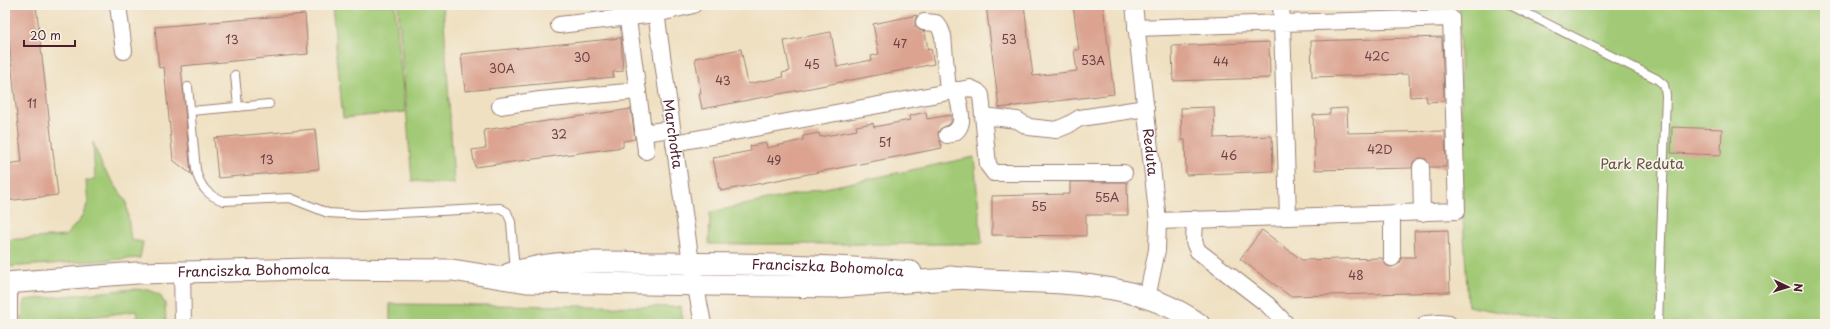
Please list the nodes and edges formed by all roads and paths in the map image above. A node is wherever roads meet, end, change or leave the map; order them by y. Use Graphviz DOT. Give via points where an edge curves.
graph roads {
  1 [pos="118,5"];
  2 [pos="693,5"];
  3 [pos="1134,5"];
  4 [pos="1281,5"];
  5 [pos="1510,5"];
  6 [pos="655,10"];
  7 [pos="627,11"];
  8 [pos="924,22"];
  9 [pos="1282,23"];
  10 [pos="559,25"];
  11 [pos="1136,28"];
  12 [pos="124,51"];
  13 [pos="235,75"];
  14 [pos="188,87"];
  15 [pos="952,90"];
  16 [pos="638,91"];
  17 [pos="269,104"];
  18 [pos="500,106"];
  19 [pos="238,107"];
  20 [pos="1146,108"];
  21 [pos="191,111"];
  22 [pos="984,116"];
  23 [pos="643,132"];
  24 [pos="947,135"];
  25 [pos="673,136"];
  26 [pos="646,151"];
  27 [pos="1421,167"];
  28 [pos="1124,173"];
  29 [pos="1422,213"];
  30 [pos="1392,214"];
  31 [pos="1288,217"];
  32 [pos="1195,219"];
  33 [pos="1158,221"];
  34 [pos="1392,258"];
  35 [pos="691,263"];
  36 [pos="182,272"];
  37 [pos="508,274"];
  38 [pos="964,278"];
  39 [pos="9,282"];
  40 [pos="696,284"];
  41 [pos="1147,298"];
  42 [pos="13,324"];
  43 [pos="183,324"];
  44 [pos="703,324"];
  45 [pos="1199,324"];
  46 [pos="1286,324"];
  47 [pos="1426,324"];
  48 [pos="1448,324"];
  49 [pos="1658,324"];
  1 -- 12 [label="street"];
  2 -- 6 [label="street"];
  3 -- 11 [label="street, Reduta"];
  4 -- 9 [label="street"];
  5 -- 49 [label="lane" via="1657,79 1664,85 1666,95"];
  6 -- 7 [label="street"];
  6 -- 25 [label="street, Marchołta"];
  7 -- 10 [label="street"];
  7 -- 16 [label="street"];
  8 -- 15 [label="street" via="936,23 940,28"];
  9 -- 11 [label="street"];
  9 -- 29 [label="street" via="1450,18 1457,211"];
  9 -- 31 [label="street"];
  11 -- 20 [label="street, Reduta"];
  13 -- 19 [label="lane"];
  14 -- 21 [label="lane"];
  15 -- 22 [label="street" via="970,88 977,91 981,95"];
  15 -- 24 [label="street" via="961,118 960,128 956,133"];
  15 -- 25 [label="street"];
  16 -- 18 [label="street"];
  16 -- 23 [label="street"];
  17 -- 19 [label="lane"];
  19 -- 21 [label="lane"];
  20 -- 22 [label="street" via="1080,118 1056,130 1029,127 1017,120"];
  20 -- 33 [label="street, Reduta"];
  21 -- 37 [label="lane" via="199,182 204,190 216,198 224,201 290,198 328,213 361,215 500,208 507,212 511,222"];
  22 -- 28 [label="street" via="988,165 994,173"];
  23 -- 25 [label="street"];
  23 -- 26 [label="street"];
  25 -- 35 [label="street, Marchołta"];
  27 -- 29 [label="street"];
  29 -- 30 [label="street"];
  30 -- 31 [label="street"];
  30 -- 34 [label="street"];
  31 -- 32 [label="street"];
  32 -- 33 [label="street"];
  32 -- 46 [label="street" via="1194,242 1198,251 1268,305"];
  33 -- 41 [label="street, Reduta" via="1156,255"];
  35 -- 37 [label="street, Franciszka Bohomolca" via="571,263"];
  35 -- 38 [label="street, Franciszka Bohomolca" via="877,269"];
  35 -- 40 [label="street"];
  36 -- 37 [label="street, Franciszka Bohomolca" via="310,269 452,270"];
  36 -- 39 [label="street, Franciszka Bohomolca" via="90,275"];
  36 -- 43 [label="street"];
  37 -- 40 [label="street, Franciszka Bohomolca" via="527,282"];
  38 -- 40 [label="street, Franciszka Bohomolca" via="835,287"];
  38 -- 41 [label="street, Franciszka Bohomolca" via="1074,283 1110,288"];
  39 -- 42 [label="lane"];
  40 -- 44 [label="street"];
  41 -- 45 [label="street, Franciszka Bohomolca" via="1170,307"];
  47 -- 48 [label="street"];
}
